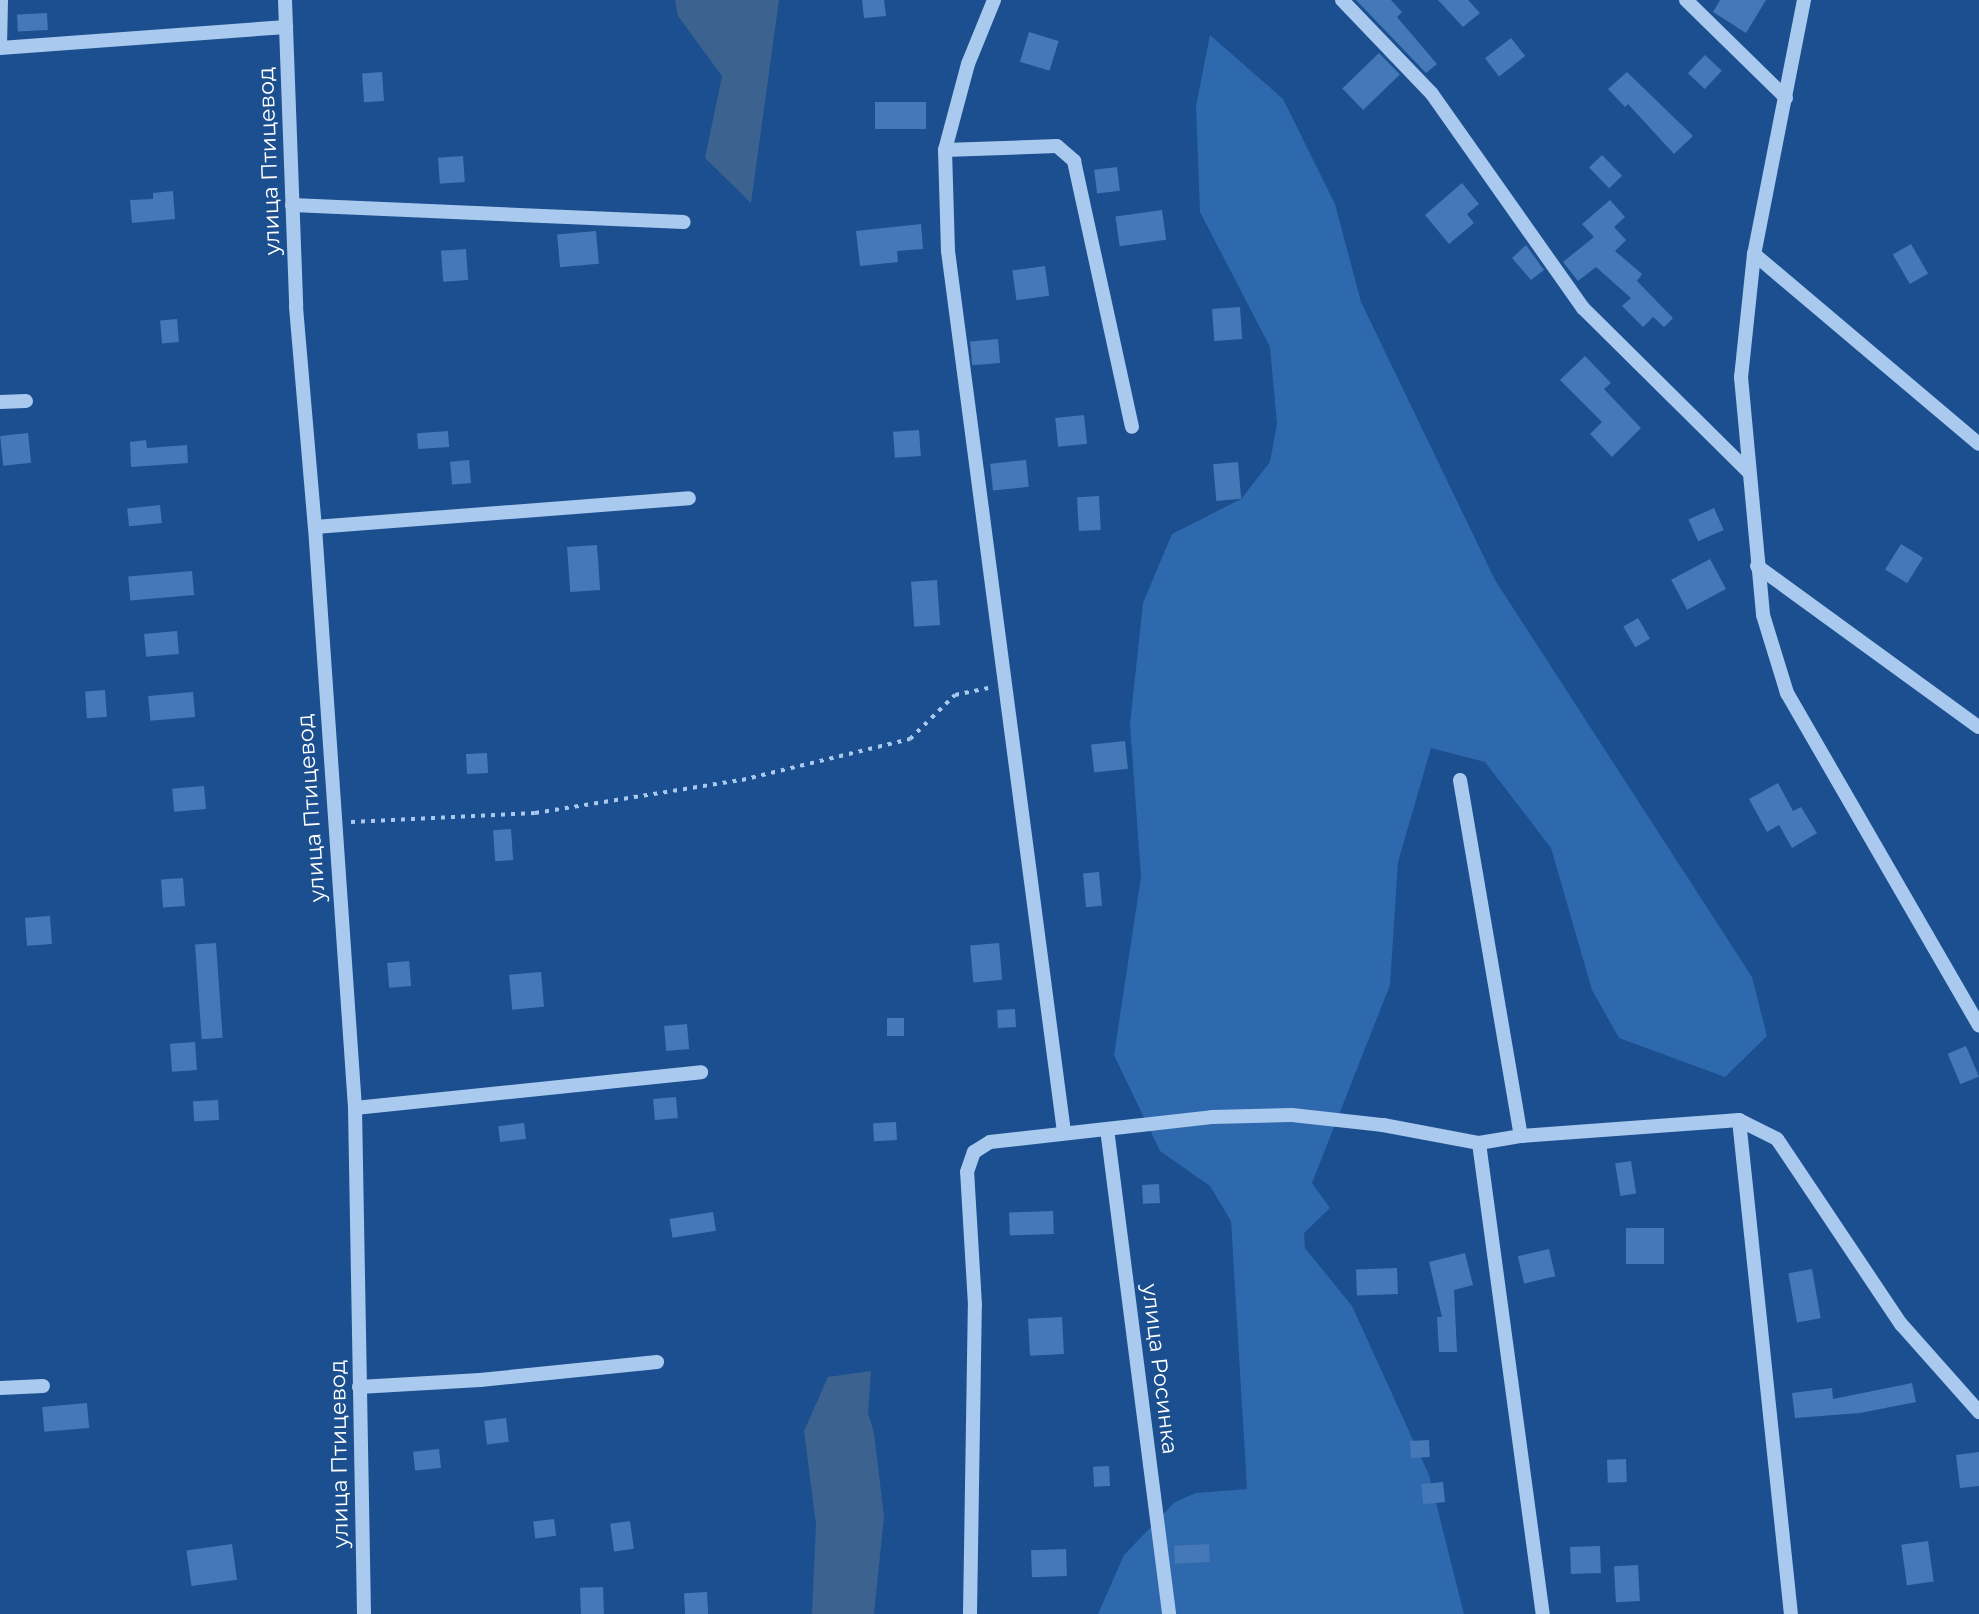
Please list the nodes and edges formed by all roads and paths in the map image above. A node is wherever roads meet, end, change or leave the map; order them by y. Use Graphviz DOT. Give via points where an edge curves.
graph roads {
  1 [pos="1,0"];
  2 [pos="285,0"];
  3 [pos="994,0"];
  4 [pos="1342,0"];
  5 [pos="1686,0"];
  6 [pos="1804,0"];
  7 [pos="286,27"];
  8 [pos="0,48"];
  9 [pos="1786,98"];
  10 [pos="945,150"];
  11 [pos="292,205"];
  12 [pos="684,222"];
  13 [pos="1754,254"];
  14 [pos="26,401"];
  15 [pos="0,402"];
  16 [pos="1132,427"];
  17 [pos="1979,444"];
  18 [pos="1748,471"];
  19 [pos="689,498"];
  20 [pos="315,527"];
  21 [pos="1757,566"];
  22 [pos="1002,685"];
  23 [pos="1979,727"];
  24 [pos="1460,780"];
  25 [pos="333,823"];
  26 [pos="1979,1025"];
  27 [pos="701,1072"];
  28 [pos="355,1108"];
  29 [pos="1739,1120"];
  30 [pos="1107,1129"];
  31 [pos="1064,1132"];
  32 [pos="1521,1136"];
  33 [pos="1479,1143"];
  34 [pos="657,1362"];
  35 [pos="43,1386"];
  36 [pos="359,1387"];
  37 [pos="0,1388"];
  38 [pos="1979,1412"];
  39 [pos="364,1614"];
  40 [pos="970,1614"];
  41 [pos="1169,1614"];
  42 [pos="1543,1614"];
  43 [pos="1791,1614"];
  1 -- 8 [label="street"];
  2 -- 7 [label="street, улица Птицевод"];
  3 -- 10 [label="street" via="968,64"];
  4 -- 18 [label="street" via="1432,94 1583,308"];
  5 -- 9 [label="street"];
  6 -- 9 [label="street"];
  7 -- 8 [label="street"];
  7 -- 11 [label="street, улица Птицевод"];
  9 -- 13 [label="street"];
  10 -- 16 [label="street" via="1057,146 1074,161"];
  10 -- 22 [label="street" via="948,251"];
  11 -- 12 [label="street"];
  11 -- 20 [label="street, улица Птицевод"];
  13 -- 17 [label="street"];
  13 -- 18 [label="street" via="1741,377"];
  14 -- 15 [label="street"];
  18 -- 21 [label="street"];
  19 -- 20 [label="street"];
  20 -- 25 [label="street, улица Птицевод"];
  21 -- 23 [label="street"];
  21 -- 26 [label="street" via="1763,615 1787,693"];
  22 -- 25 [label="path" via="955,695 910,739 742,780 535,813"];
  22 -- 31 [label="street"];
  24 -- 32 [label="street"];
  25 -- 28 [label="street, улица Птицевод"];
  27 -- 28 [label="street"];
  28 -- 36 [label="street, улица Птицевод"];
  29 -- 32 [label="street"];
  29 -- 38 [label="street" via="1777,1139 1901,1324"];
  29 -- 43 [label="street"];
  30 -- 31 [label="street"];
  30 -- 33 [label="street" via="1212,1117 1292,1115"];
  30 -- 41 [label="street, улица Росинка"];
  31 -- 40 [label="street" via="990,1142 974,1152 967,1172 975,1305"];
  32 -- 33 [label="street"];
  33 -- 42 [label="street"];
  34 -- 36 [label="street"];
  35 -- 37 [label="street"];
  36 -- 39 [label="street, улица Птицевод"];
}
